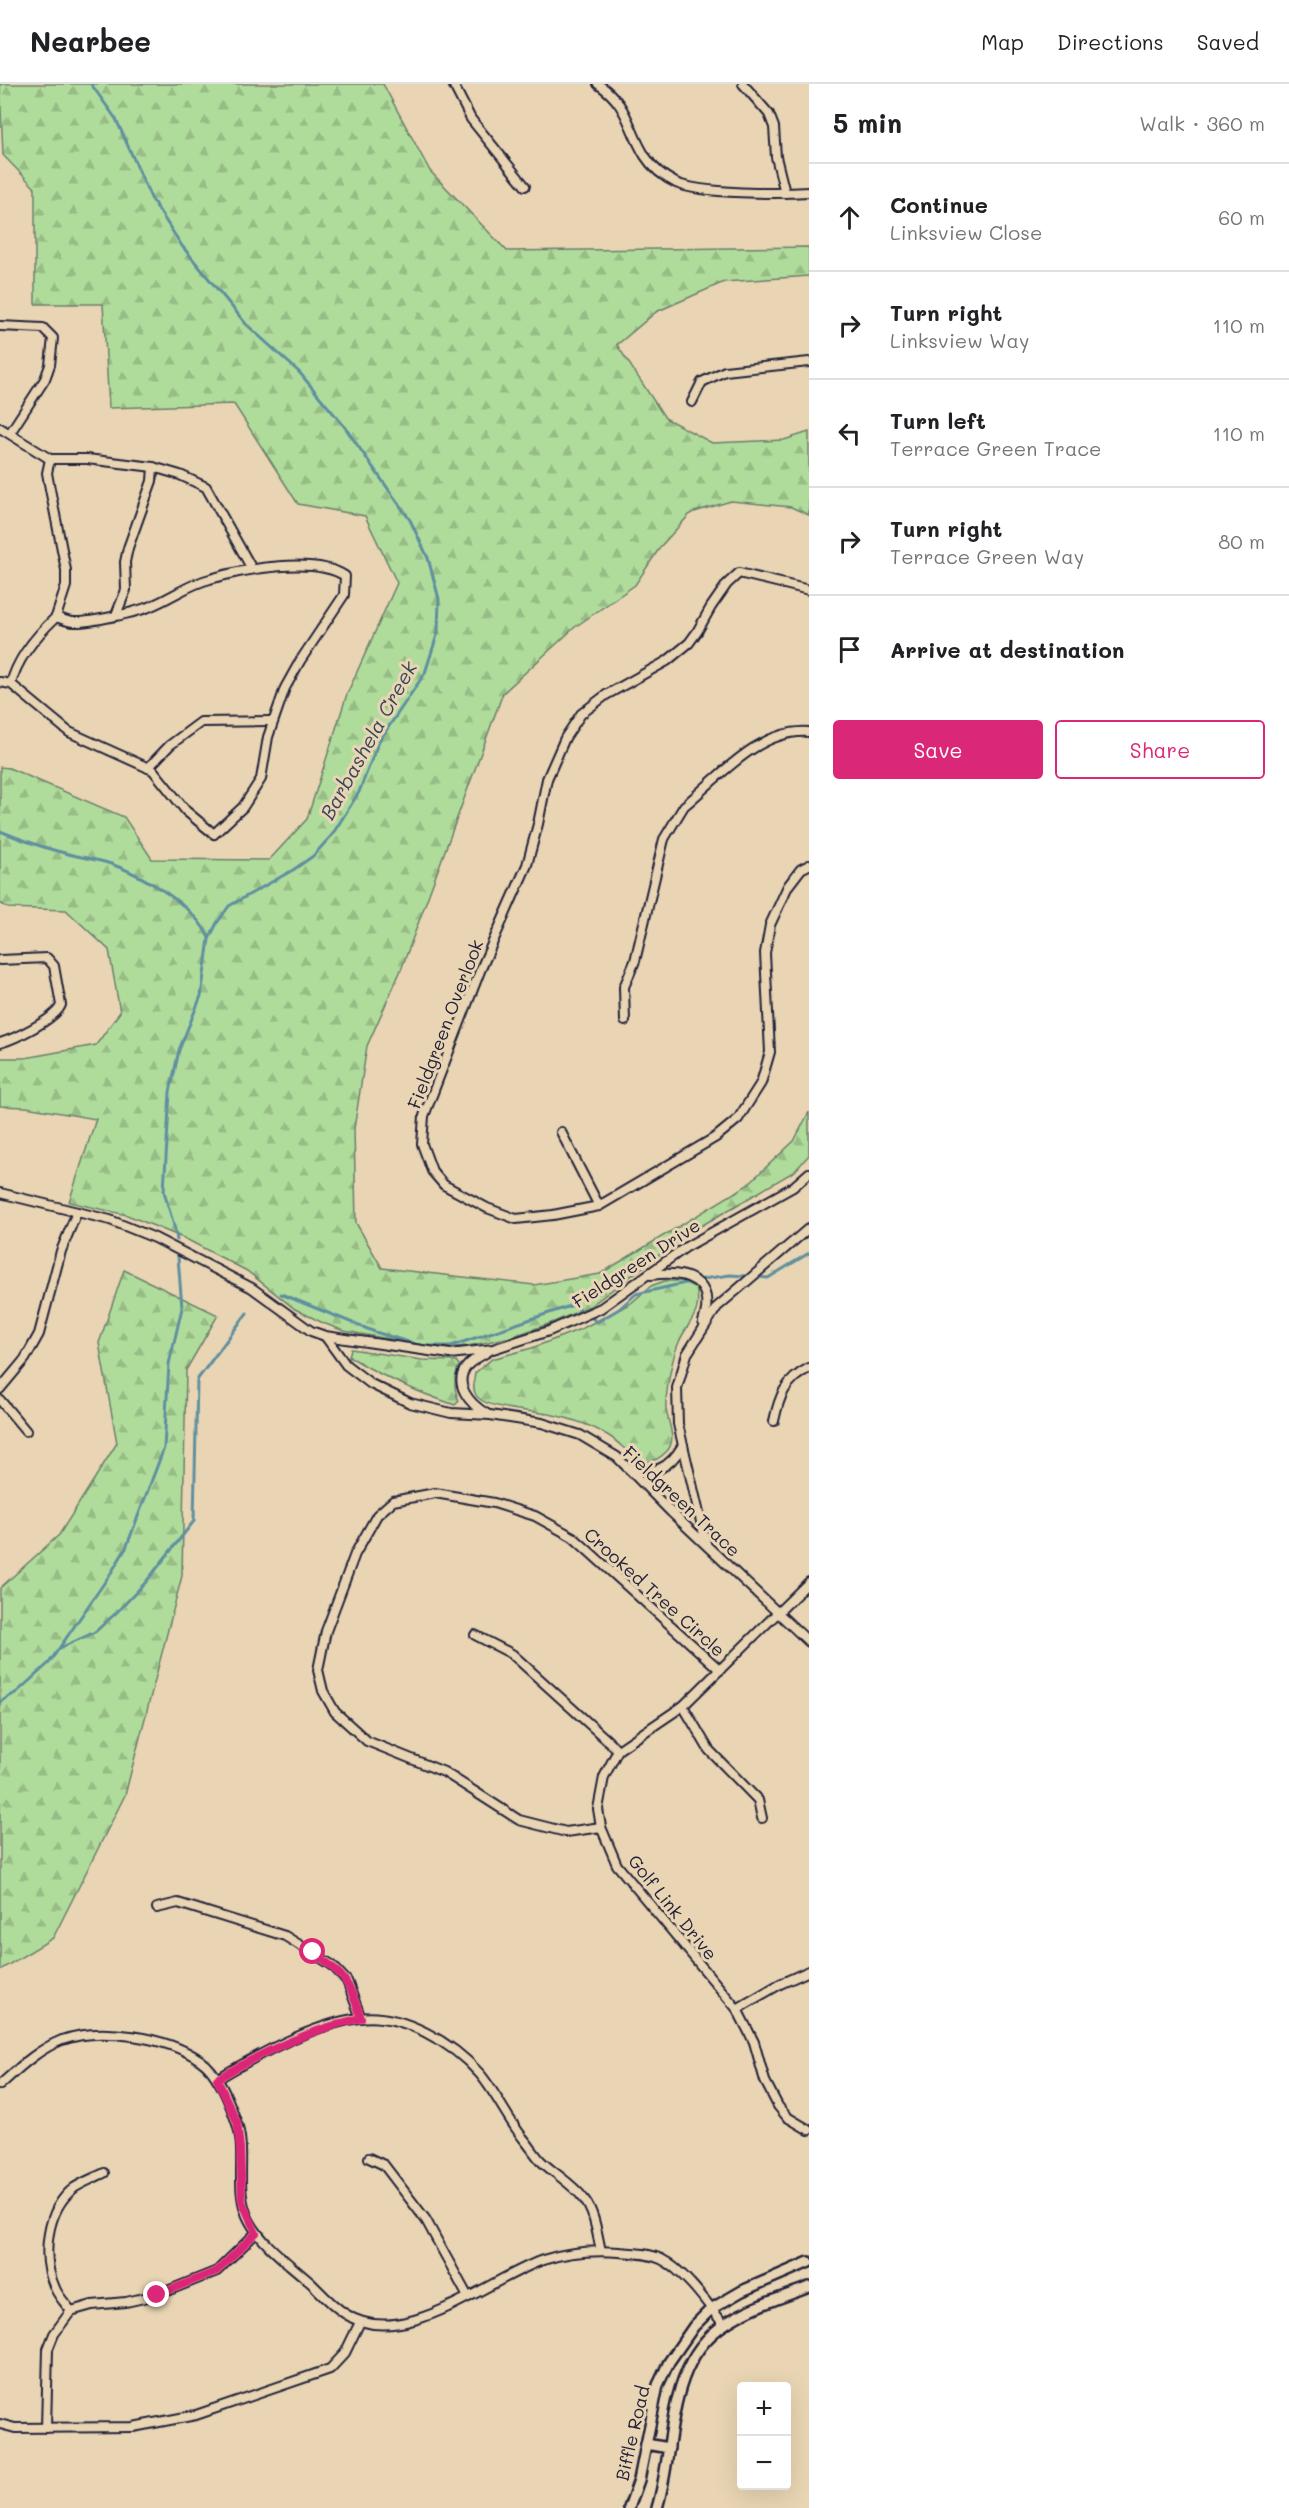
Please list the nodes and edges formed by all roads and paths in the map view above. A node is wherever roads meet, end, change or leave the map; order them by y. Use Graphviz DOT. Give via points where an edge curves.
graph roads {
  1 [pos="453,84"];
  2 [pos="598,84"];
  3 [pos="743,84"];
  4 [pos="525,186"];
  5 [pos="809,192"];
  6 [pos="785,194"];
  7 [pos="0,326"];
  8 [pos="809,362"];
  9 [pos="692,402"];
  10 [pos="0,428"];
  11 [pos="10,433"];
  12 [pos="50,459"];
  13 [pos="153,467"];
  14 [pos="252,569"];
  15 [pos="809,590"];
  16 [pos="116,615"];
  17 [pos="56,617"];
  18 [pos="0,682"];
  19 [pos="11,684"];
  20 [pos="272,721"];
  21 [pos="809,732"];
  22 [pos="148,768"];
  23 [pos="809,865"];
  24 [pos="0,960"];
  25 [pos="625,1020"];
  26 [pos="0,1043"];
  27 [pos="561,1132"];
  28 [pos="809,1173"];
  29 [pos="0,1193"];
  30 [pos="600,1206"];
  31 [pos="77,1212"];
  32 [pos="809,1228"];
  33 [pos="650,1275"];
  34 [pos="701,1329"];
  35 [pos="325,1336"];
  36 [pos="493,1349"];
  37 [pos="809,1368"];
  38 [pos="0,1389"];
  39 [pos="0,1400"];
  40 [pos="490,1415"];
  41 [pos="774,1421"];
  42 [pos="26,1431"];
  43 [pos="683,1445"];
  44 [pos="626,1466"];
  45 [pos="706,1544"];
  46 [pos="809,1582"];
  47 [pos="778,1612"];
  48 [pos="475,1635"];
  49 [pos="809,1642"];
  50 [pos="720,1670"];
  51 [pos="683,1706"];
  52 [pos="618,1750"];
  53 [pos="762,1818"];
  54 [pos="601,1827"];
  55 [pos="157,1908"];
  56 [pos="809,1971"];
  57 [pos="737,2009"];
  58 [pos="361,2018"];
  59 [pos="217,2079"];
  60 [pos="0,2085"];
  61 [pos="809,2130"];
  62 [pos="369,2158"];
  63 [pos="104,2173"];
  64 [pos="256,2233"];
  65 [pos="601,2251"];
  66 [pos="809,2262"];
  67 [pos="809,2287"];
  68 [pos="468,2297"];
  69 [pos="711,2309"];
  70 [pos="71,2312"];
  71 [pos="360,2322"];
  72 [pos="723,2325"];
  73 [pos="0,2424"];
  74 [pos="46,2428"];
  75 [pos="646,2444"];
  76 [pos="669,2448"];
  77 [pos="629,2508"];
  78 [pos="657,2508"];
  1 -- 4 [label="street" via="487,142"];
  2 -- 6 [label="street" via="617,98 645,156 664,176 692,188"];
  3 -- 6 [label="street" via="769,114 774,127"];
  5 -- 6 [label="street"];
  7 -- 11 [label="street" via="43,328 53,338 45,379"];
  8 -- 9 [label="street" via="725,371 702,382"];
  10 -- 11 [label="street"];
  11 -- 12 [label="street"];
  12 -- 13 [label="street"];
  12 -- 17 [label="street" via="49,481 66,570 66,586"];
  13 -- 14 [label="street" via="206,487"];
  13 -- 16 [label="street" via="152,481 124,562 126,590"];
  14 -- 16 [label="street" via="209,579 150,607"];
  14 -- 20 [label="street" via="321,567 335,569 345,576 344,595 300,661"];
  15 -- 30 [label="street, Fieldgreen Overlook" via="739,573 727,584 688,643 667,661 606,695 581,714 565,738 547,779 527,865 480,971 424,1116 422,1144 432,1171 444,1185 487,1208 516,1219"];
  16 -- 17 [label="street" via="75,622"];
  17 -- 19 [label="street" via="22,657"];
  18 -- 19 [label="street"];
  19 -- 22 [label="street" via="69,732"];
  20 -- 22 [label="street" via="201,722"];
  20 -- 22 [label="street" via="261,779 243,807 214,834 186,811"];
  21 -- 25 [label="street" via="794,731 767,739 675,817 664,839 635,961 624,987"];
  23 -- 30 [label="street, Fieldgreen Overlook" via="788,886 770,925 765,953 770,1052 761,1083 747,1108 716,1137"];
  24 -- 26 [label="street" via="47,958 54,966 60,1005 50,1017"];
  27 -- 30 [label="street"];
  28 -- 33 [label="street, Fieldgreen Drive" via="793,1187 686,1247"];
  29 -- 31 [label="street, Fieldgreen Drive"];
  31 -- 35 [label="street, Fieldgreen Drive" via="128,1227 200,1259 252,1288 311,1331"];
  31 -- 38 [label="street" via="61,1251 39,1334 25,1359"];
  32 -- 34 [label="street" via="717,1307"];
  33 -- 34 [label="street" via="675,1274 699,1282 707,1310"];
  33 -- 36 [label="street, Fieldgreen Drive" via="584,1317"];
  34 -- 43 [label="street" via="687,1354 677,1388"];
  35 -- 36 [label="street, Fieldgreen Drive" via="450,1354"];
  35 -- 40 [label="street, Fieldgreen Trace" via="346,1365 371,1384 410,1403 443,1411"];
  36 -- 40 [label="street" via="468,1365 462,1384 464,1395 474,1407"];
  37 -- 41 [label="street" via="783,1390"];
  39 -- 42 [label="street"];
  40 -- 44 [label="street, Fieldgreen Trace" via="542,1423 580,1435"];
  43 -- 44 [label="street" via="677,1456 661,1468 640,1471"];
  43 -- 45 [label="street"];
  44 -- 45 [label="street, Fieldgreen Trace"];
  45 -- 47 [label="street, Fieldgreen Trace"];
  46 -- 47 [label="street, Golf Link Drive"];
  47 -- 49 [label="street, Fieldgreen Trace"];
  47 -- 50 [label="street, Golf Link Drive"];
  48 -- 52 [label="street" via="512,1654"];
  50 -- 51 [label="street, Golf Link Drive"];
  50 -- 54 [label="street, Crooked Tree Circle" via="573,1537 535,1516 494,1503 435,1493 393,1501 377,1515 355,1554 326,1631 318,1670 334,1712 367,1741 444,1772 519,1820 566,1832"];
  51 -- 52 [label="street, Golf Link Drive"];
  51 -- 53 [label="street" via="709,1750 758,1800"];
  52 -- 54 [label="street, Golf Link Drive" via="604,1777 598,1809"];
  54 -- 57 [label="street, Golf Link Drive" via="617,1865"];
  55 -- 58 [label="street" via="178,1903 285,1936 332,1965 348,1981"];
  56 -- 57 [label="street"];
  57 -- 61 [label="street, Golf Link Drive" via="778,2106"];
  58 -- 59 [label="street" via="291,2041"];
  58 -- 65 [label="street" via="384,2019 437,2037 480,2074 540,2160 585,2200"];
  59 -- 60 [label="street" via="202,2061 171,2044 99,2034 63,2040 37,2053"];
  59 -- 64 [label="street" via="237,2122 242,2201"];
  62 -- 68 [label="street" via="384,2165 426,2220"];
  63 -- 70 [label="street" via="74,2189 60,2205 50,2226 48,2266 55,2289"];
  64 -- 70 [label="street" via="217,2271 157,2295"];
  64 -- 71 [label="street" via="343,2313"];
  65 -- 68 [label="street" via="572,2252 541,2261"];
  65 -- 69 [label="street" via="661,2259 676,2269"];
  66 -- 69 [label="street, Biffle Road"];
  67 -- 72 [label="street, Biffle Road"];
  68 -- 71 [label="street" via="416,2320 388,2325"];
  69 -- 72 [label="street"];
  69 -- 75 [label="street, Biffle Road" via="669,2362 658,2385"];
  70 -- 74 [label="street" via="48,2349"];
  71 -- 74 [label="street" via="330,2370 308,2378 196,2415 165,2421 133,2427"];
  72 -- 76 [label="street, Biffle Road" via="704,2342 683,2379"];
  73 -- 74 [label="street"];
  75 -- 76 [label="street"];
  75 -- 77 [label="street, Biffle Road"];
  76 -- 78 [label="street, Biffle Road"];
}
